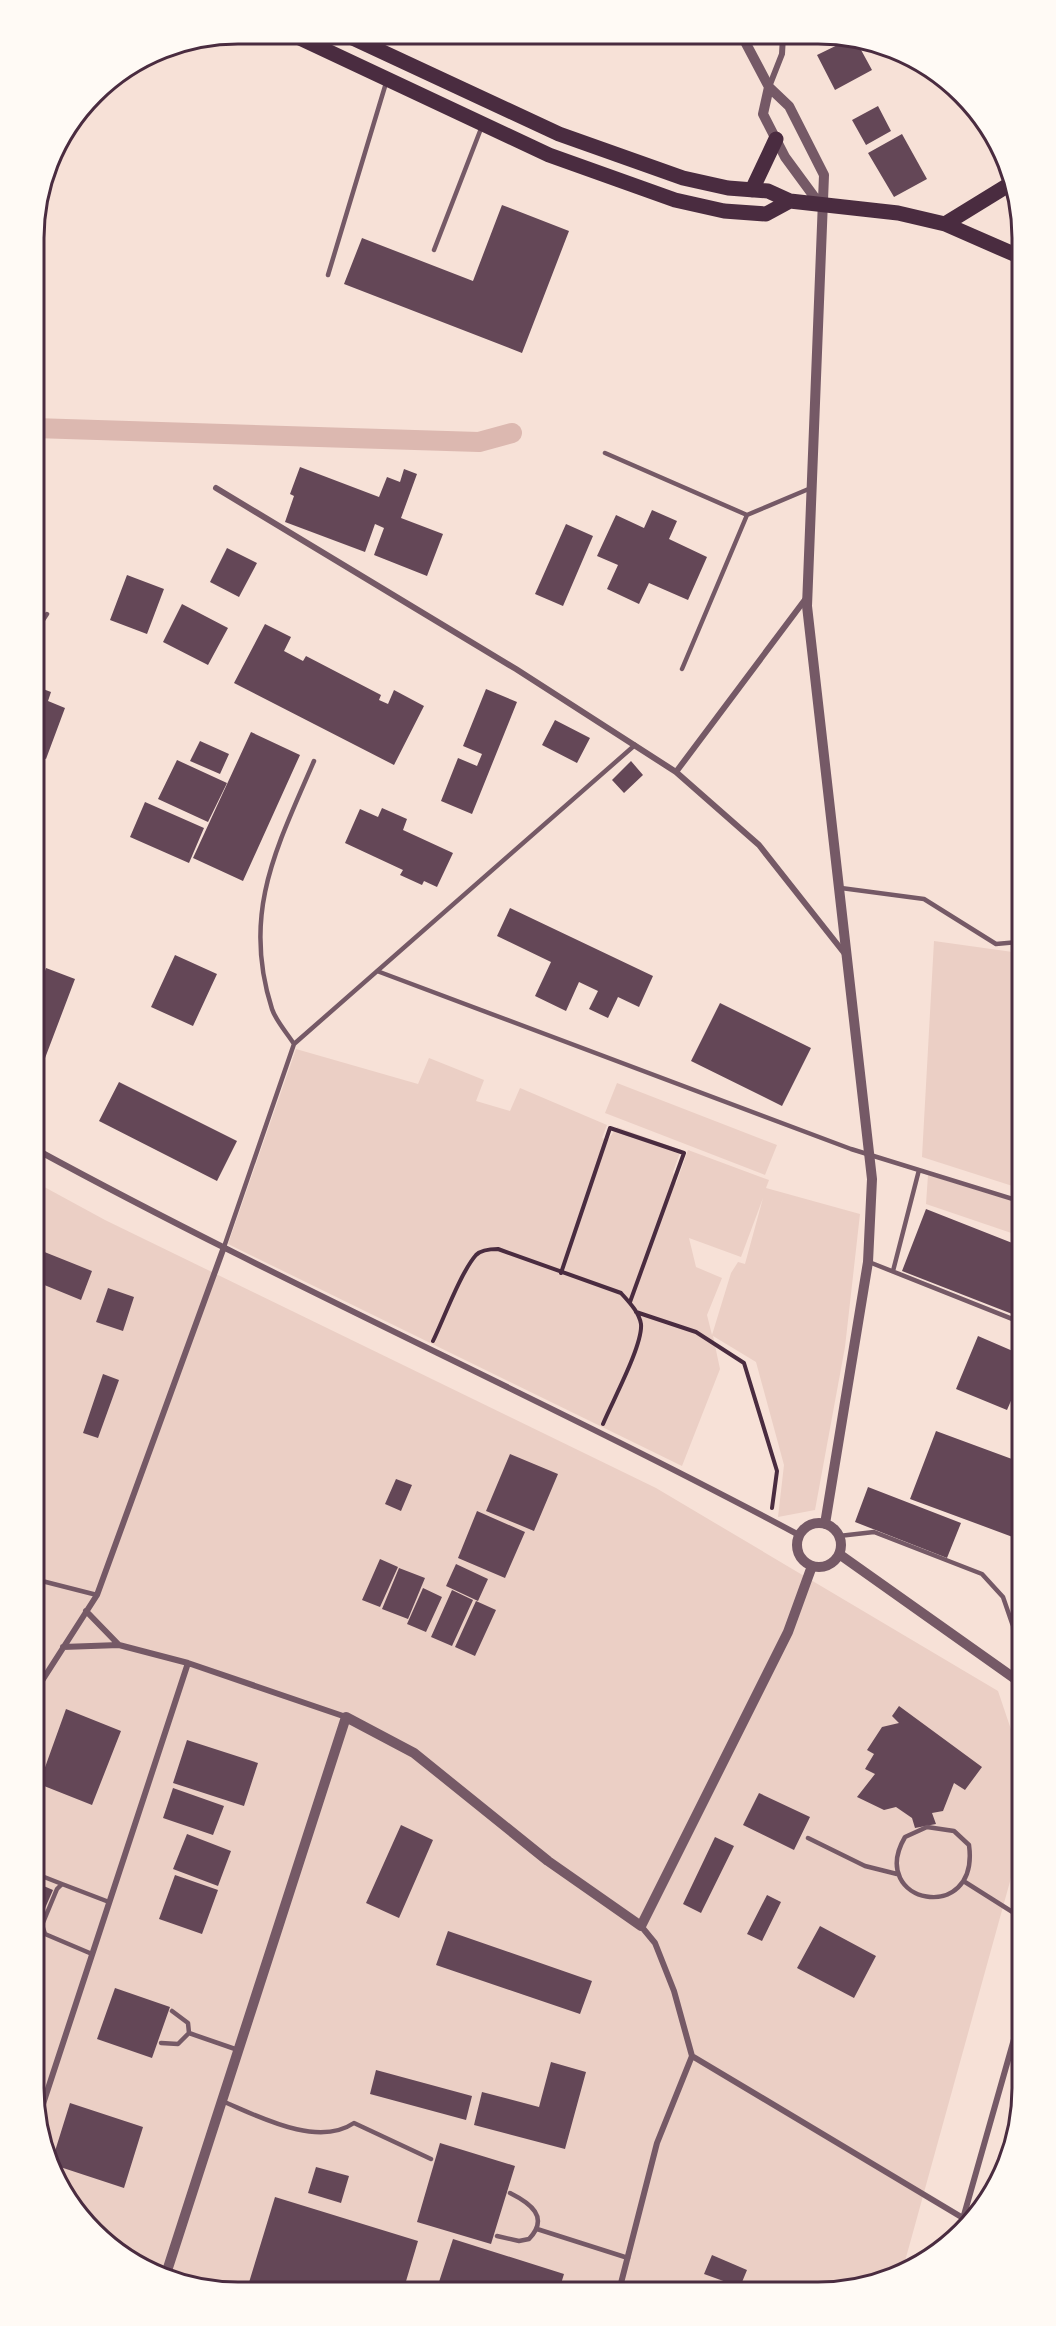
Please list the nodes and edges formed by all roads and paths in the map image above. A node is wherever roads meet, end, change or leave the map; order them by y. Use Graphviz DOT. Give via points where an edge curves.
graph roads {
  1 [pos="312,44"];
  2 [pos="366,44"];
  3 [pos="746,44"];
  4 [pos="783,44"];
  5 [pos="387,80"];
  6 [pos="769,87"];
  7 [pos="482,126"];
  8 [pos="776,139"];
  9 [pos="1006,187"];
  10 [pos="752,190"];
  11 [pos="790,201"];
  12 [pos="821,206"];
  13 [pos="945,224"];
  14 [pos="434,250"];
  15 [pos="1012,253"];
  16 [pos="328,275"];
  17 [pos="605,453"];
  18 [pos="216,488"];
  19 [pos="811,488"];
  20 [pos="747,515"];
  21 [pos="808,595"];
  22 [pos="47,614"];
  23 [pos="44,618"];
  24 [pos="682,669"];
  25 [pos="635,745"];
  26 [pos="314,761"];
  27 [pos="676,772"];
  28 [pos="838,888"];
  29 [pos="1012,943"];
  30 [pos="846,954"];
  31 [pos="377,970"];
  32 [pos="294,1044"];
  33 [pos="44,1154"];
  34 [pos="870,1156"];
  35 [pos="919,1170"];
  36 [pos="1012,1199"];
  37 [pos="224,1247"];
  38 [pos="868,1262"];
  39 [pos="893,1271"];
  40 [pos="561,1273"];
  41 [pos="630,1303"];
  42 [pos="636,1312"];
  43 [pos="1012,1319"];
  44 [pos="429,1348"];
  45 [pos="599,1432"];
  46 [pos="771,1520"];
  47 [pos="825,1524"];
  48 [pos="799,1535"];
  49 [pos="839,1536"];
  50 [pos="839,1554"];
  51 [pos="812,1566"];
  52 [pos="44,1582"];
  53 [pos="97,1595"];
  54 [pos="86,1611"];
  55 [pos="1012,1623"];
  56 [pos="119,1645"];
  57 [pos="63,1647"];
  58 [pos="188,1663"];
  59 [pos="1012,1676"];
  60 [pos="44,1679"];
  61 [pos="346,1718"];
  62 [pos="808,1838"];
  63 [pos="897,1874"];
  64 [pos="44,1877"];
  65 [pos="965,1882"];
  66 [pos="62,1884"];
  67 [pos="109,1902"];
  68 [pos="1012,1912"];
  69 [pos="641,1926"];
  70 [pos="44,1927"];
  71 [pos="44,1932"];
  72 [pos="92,1954"];
  73 [pos="172,2011"];
  74 [pos="189,2033"];
  75 [pos="161,2043"];
  76 [pos="1012,2046"];
  77 [pos="238,2050"];
  78 [pos="692,2056"];
  79 [pos="44,2099"];
  80 [pos="222,2101"];
  81 [pos="431,2159"];
  82 [pos="510,2193"];
  83 [pos="963,2217"];
  84 [pos="963,2218"];
  85 [pos="537,2229"];
  86 [pos="497,2236"];
  87 [pos="628,2258"];
  88 [pos="168,2269"];
  89 [pos="621,2282"];
  1 -- 5 [label="highway"];
  2 -- 10 [label="highway" via="559,134 683,178"];
  3 -- 6 [label="street"];
  4 -- 6 [label="street"];
  5 -- 7 [label="highway"];
  5 -- 16 [label="lane"];
  6 -- 8 [label="street" via="763,114"];
  6 -- 12 [label="street" via="789,106 824,175"];
  7 -- 11 [label="highway" via="549,155 698,206 766,214"];
  7 -- 14 [label="lane"];
  8 -- 10 [label="highway"];
  8 -- 12 [label="street"];
  9 -- 13 [label="highway"];
  10 -- 11 [label="highway" via="768,191"];
  11 -- 12 [label="highway"];
  12 -- 13 [label="highway" via="898,213"];
  12 -- 19 [label="street"];
  13 -- 15 [label="highway"];
  17 -- 20 [label="lane"];
  18 -- 25 [label="street"];
  19 -- 20 [label="lane"];
  19 -- 21 [label="street"];
  20 -- 24 [label="lane"];
  21 -- 27 [label="street"];
  21 -- 28 [label="street"];
  22 -- 23 [label="lane"];
  25 -- 27 [label="street"];
  25 -- 31 [label="lane"];
  26 -- 32 [label="lane" via="273,858 261,903 261,955 272,1011"];
  27 -- 30 [label="street" via="759,845"];
  28 -- 29 [label="lane" via="924,899 996,944"];
  28 -- 30 [label="street"];
  30 -- 34 [label="street"];
  31 -- 32 [label="lane"];
  31 -- 34 [label="lane"];
  32 -- 37 [label="lane"];
  33 -- 37 [label="street"];
  34 -- 35 [label="lane"];
  34 -- 38 [label="street"];
  35 -- 36 [label="lane"];
  35 -- 39 [label="lane"];
  37 -- 44 [label="street"];
  37 -- 53 [label="street"];
  38 -- 39 [label="lane"];
  38 -- 47 [label="street"];
  39 -- 43 [label="lane"];
  40 -- 41 [label="path" via="621,1293"];
  40 -- 41 [label="path" via="610,1128 684,1153"];
  40 -- 44 [label="path" via="498,1249 477,1254"];
  41 -- 42 [label="path"];
  42 -- 45 [label="path" via="641,1324 638,1342"];
  42 -- 46 [label="path" via="696,1332 744,1363 777,1471"];
  44 -- 45 [label="street"];
  45 -- 46 [label="street"];
  46 -- 48 [label="street"];
  47 -- 48 [label="street" via="812,1524"];
  47 -- 49 [label="street"];
  48 -- 51 [label="street" via="799,1554"];
  49 -- 50 [label="street"];
  49 -- 55 [label="lane" via="874,1532 982,1574 1003,1598"];
  50 -- 51 [label="street" via="830,1563"];
  50 -- 59 [label="street"];
  51 -- 69 [label="street" via="788,1632"];
  52 -- 53 [label="lane"];
  53 -- 54 [label="street"];
  54 -- 56 [label="street"];
  54 -- 57 [label="street"];
  56 -- 57 [label="street"];
  56 -- 58 [label="street"];
  57 -- 60 [label="street"];
  58 -- 61 [label="street"];
  58 -- 67 [label="street"];
  61 -- 69 [label="street" via="414,1753 548,1861"];
  61 -- 77 [label="street"];
  62 -- 63 [label="lane" via="865,1866"];
  63 -- 65 [label="lane" via="909,1890 931,1898 944,1896"];
  63 -- 65 [label="lane" via="894,1860 905,1837 927,1827 941,1828 954,1831 969,1845 970,1869"];
  64 -- 66 [label="lane"];
  65 -- 68 [label="lane"];
  66 -- 67 [label="lane"];
  66 -- 70 [label="lane" via="47,1912"];
  67 -- 72 [label="street"];
  69 -- 78 [label="street" via="655,1943"];
  71 -- 72 [label="lane"];
  72 -- 79 [label="street"];
  73 -- 74 [label="lane" via="188,2023"];
  74 -- 75 [label="lane" via="178,2044"];
  74 -- 77 [label="lane"];
  76 -- 83 [label="street"];
  77 -- 80 [label="street"];
  78 -- 84 [label="street"];
  78 -- 87 [label="street" via="657,2143"];
  80 -- 81 [label="lane" via="304,2131 344,2130 354,2123"];
  80 -- 88 [label="street"];
  82 -- 85 [label="lane" via="527,2201 533,2209"];
  85 -- 86 [label="lane" via="529,2239 519,2241"];
  85 -- 87 [label="lane"];
  87 -- 89 [label="street"];
}
